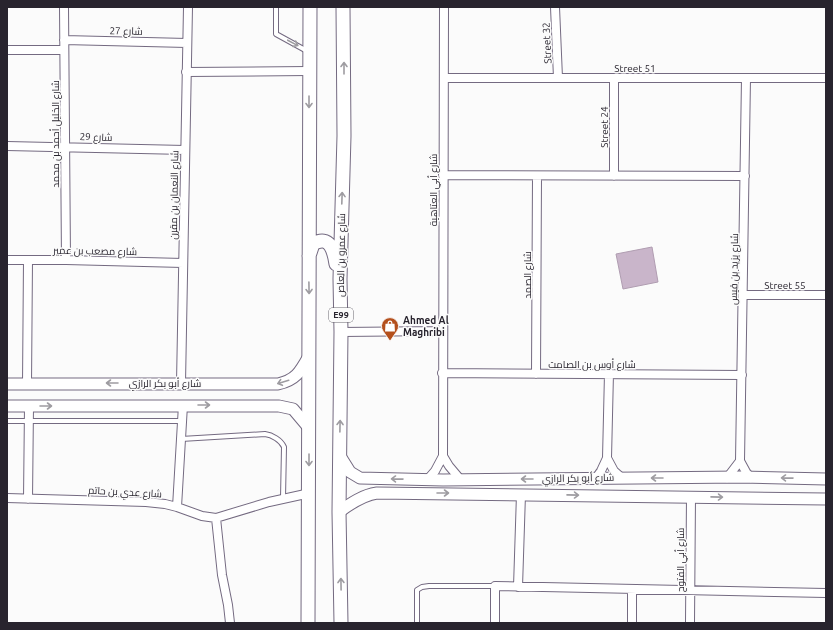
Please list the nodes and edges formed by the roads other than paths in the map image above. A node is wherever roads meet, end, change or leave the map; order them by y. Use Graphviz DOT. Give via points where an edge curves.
graph roads {
  1 [pos="64,7"];
  2 [pos="188,7"];
  3 [pos="276,7"];
  4 [pos="310,7"];
  5 [pos="343,7"];
  6 [pos="444,7"];
  7 [pos="555,7"];
  8 [pos="64,40"];
  9 [pos="187,43"];
  10 [pos="7,50"];
  11 [pos="64,50"];
  12 [pos="309,52"];
  13 [pos="309,71"];
  14 [pos="186,72"];
  15 [pos="444,78"];
  16 [pos="558,78"];
  17 [pos="614,78"];
  18 [pos="746,78"];
  19 [pos="826,78"];
  20 [pos="7,146"];
  21 [pos="65,146"];
  22 [pos="185,150"];
  23 [pos="443,175"];
  24 [pos="537,176"];
  25 [pos="614,176"];
  26 [pos="745,176"];
  27 [pos="308,259"];
  28 [pos="7,260"];
  29 [pos="28,260"];
  30 [pos="66,260"];
  31 [pos="183,263"];
  32 [pos="340,279"];
  33 [pos="743,295"];
  34 [pos="826,295"];
  35 [pos="442,331"];
  36 [pos="341,332"];
  37 [pos="310,356"];
  38 [pos="442,373"];
  39 [pos="536,374"];
  40 [pos="609,374"];
  41 [pos="742,375"];
  42 [pos="181,383"];
  43 [pos="7,384"];
  44 [pos="27,384"];
  45 [pos="183,405"];
  46 [pos="7,406"];
  47 [pos="29,406"];
  48 [pos="7,421"];
  49 [pos="29,421"];
  50 [pos="181,421"];
  51 [pos="309,428"];
  52 [pos="181,439"];
  53 [pos="340,456"];
  54 [pos="443,456"];
  55 [pos="607,458"];
  56 [pos="740,461"];
  57 [pos="596,478"];
  58 [pos="622,478"];
  59 [pos="727,478"];
  60 [pos="751,478"];
  61 [pos="428,479"];
  62 [pos="460,479"];
  63 [pos="826,479"];
  64 [pos="310,493"];
  65 [pos="521,494"];
  66 [pos="691,497"];
  67 [pos="7,498"];
  68 [pos="283,498"];
  69 [pos="28,499"];
  70 [pos="826,499"];
  71 [pos="177,507"];
  72 [pos="339,512"];
  73 [pos="216,518"];
  74 [pos="495,586"];
  75 [pos="518,586"];
  76 [pos="632,589"];
  77 [pos="690,590"];
  78 [pos="826,593"];
  79 [pos="309,621"];
  80 [pos="230,623"];
  81 [pos="341,623"];
  82 [pos="417,623"];
  83 [pos="495,623"];
  84 [pos="632,623"];
  85 [pos="690,623"];
  1 -- 8 [label="street, شارع الخليل أحمد بن محمد"];
  2 -- 9 [label="street, شارع النعمان بن مقرن"];
  3 -- 12 [label="lane, one-way" via="276,34"];
  4 -- 12 [label="main road"];
  32 -- 5 [label="main road, شارع عمرو بن العاص / E99, one-way" via="344,136"];
  6 -- 15 [label="street, شارع أبي العتاهية"];
  7 -- 16 [label="street, Street 32"];
  8 -- 9 [label="street, شارع 27"];
  8 -- 11 [label="street, شارع الخليل أحمد بن محمد"];
  9 -- 14 [label="street, شارع النعمان بن مقرن"];
  10 -- 11 [label="street"];
  11 -- 21 [label="street, شارع الخليل أحمد بن محمد"];
  12 -- 13 [label="main road"];
  13 -- 14 [label="street"];
  13 -- 27 [label="main road, one-way"];
  14 -- 22 [label="street, شارع النعمان بن مقرن"];
  15 -- 16 [label="street, Street 51"];
  15 -- 23 [label="street, شارع أبي العتاهية"];
  16 -- 17 [label="street, Street 51"];
  17 -- 18 [label="street, Street 51"];
  17 -- 25 [label="street, Street 24"];
  18 -- 19 [label="street, Street 51"];
  18 -- 26 [label="street, شارع يزيد بن قيس"];
  20 -- 21 [label="street, شارع 29"];
  21 -- 22 [label="street, شارع 29"];
  21 -- 30 [label="street, شارع الخليل أحمد بن محمد"];
  22 -- 31 [label="street, شارع النعمان بن مقرن"];
  23 -- 24 [label="street"];
  23 -- 35 [label="street, شارع أبي العتاهية"];
  24 -- 25 [label="street"];
  24 -- 39 [label="street, شارع الصمد"];
  25 -- 26 [label="street"];
  26 -- 33 [label="street, شارع يزيد بن قيس"];
  27 -- 32 [label="main road" via="313,244 318,241 330,243"];
  27 -- 37 [label="main road, one-way"];
  28 -- 29 [label="street, شارع مصعب بن عمير"];
  29 -- 30 [label="street, شارع مصعب بن عمير"];
  29 -- 44 [label="street"];
  30 -- 31 [label="street, شارع مصعب بن عمير"];
  31 -- 42 [label="street, شارع النعمان بن مقرن"];
  32 -- 36 [label="main road, شارع عمرو بن العاص / E99"];
  33 -- 34 [label="street, Street 55"];
  33 -- 41 [label="street, شارع يزيد بن قيس"];
  35 -- 36 [label="street"];
  35 -- 38 [label="street, شارع أبي العتاهية"];
  53 -- 36 [label="main road, شارع عمرو بن العاص / E99, one-way"];
  37 -- 42 [label="street, شارع أبو بكر الرازي, one-way" via="293,378 278,384"];
  37 -- 51 [label="main road"];
  38 -- 39 [label="street, شارع أوس بن الصامت"];
  38 -- 54 [label="street, شارع أبي العتاهية"];
  39 -- 40 [label="street, شارع أوس بن الصامت"];
  40 -- 41 [label="street, شارع أوس بن الصامت"];
  40 -- 55 [label="street"];
  41 -- 56 [label="street, شارع يزيد بن قيس"];
  42 -- 44 [label="street, شارع أبو بكر الرازي, one-way"];
  43 -- 44 [label="street, شارع أبو بكر الرازي"];
  47 -- 45 [label="street, one-way"];
  45 -- 50 [label="street"];
  45 -- 51 [label="street, one-way" via="279,406 293,409"];
  46 -- 47 [label="street"];
  47 -- 49 [label="street"];
  48 -- 49 [label="lane"];
  49 -- 50 [label="lane"];
  49 -- 69 [label="street"];
  50 -- 52 [label="street"];
  51 -- 64 [label="main road, one-way"];
  52 -- 68 [label="lane" via="272,435 284,447"];
  52 -- 71 [label="street"];
  61 -- 53 [label="street, شارع أبو بكر الرازي, one-way" via="360,478 350,472"];
  53 -- 72 [label="main road, شارع عمرو بن العاص / E99"];
  54 -- 61 [label="street"];
  54 -- 62 [label="street"];
  55 -- 57 [label="street"];
  55 -- 58 [label="street" via="614,471"];
  56 -- 59 [label="street"];
  56 -- 60 [label="street"];
  57 -- 58 [label="street, شارع أبو بكر الرازي"];
  57 -- 62 [label="street, شارع أبو بكر الرازي, one-way"];
  59 -- 58 [label="street, شارع أبو بكر الرازي, one-way"];
  59 -- 60 [label="street, شارع أبو بكر الرازي"];
  63 -- 60 [label="street, شارع أبو بكر الرازي, one-way"];
  61 -- 62 [label="street, شارع أبو بكر الرازي"];
  64 -- 68 [label="street, شارع عدي بن حاتم"];
  64 -- 79 [label="main road"];
  65 -- 66 [label="street, شارع أبو بكر الرازي, one-way"];
  72 -- 65 [label="street, شارع أبو بكر الرازي, one-way" via="352,502 368,494 377,493"];
  65 -- 75 [label="street"];
  66 -- 70 [label="street, شارع أبو بكر الرازي, one-way"];
  66 -- 77 [label="street, شارع أبي الفتوح"];
  67 -- 69 [label="street, شارع عدي بن حاتم"];
  68 -- 73 [label="street, شارع عدي بن حاتم"];
  69 -- 71 [label="street, شارع عدي بن حاتم" via="146,502"];
  71 -- 73 [label="street, شارع عدي بن حاتم"];
  81 -- 72 [label="main road, شارع عمرو بن العاص / E99, one-way"];
  73 -- 80 [label="street"];
  74 -- 75 [label="street"];
  74 -- 82 [label="lane" via="422,587 418,590"];
  74 -- 83 [label="street"];
  75 -- 76 [label="street"];
  76 -- 77 [label="street"];
  76 -- 84 [label="street"];
  77 -- 78 [label="street"];
  77 -- 85 [label="street, شارع أبي الفتوح"];
}
